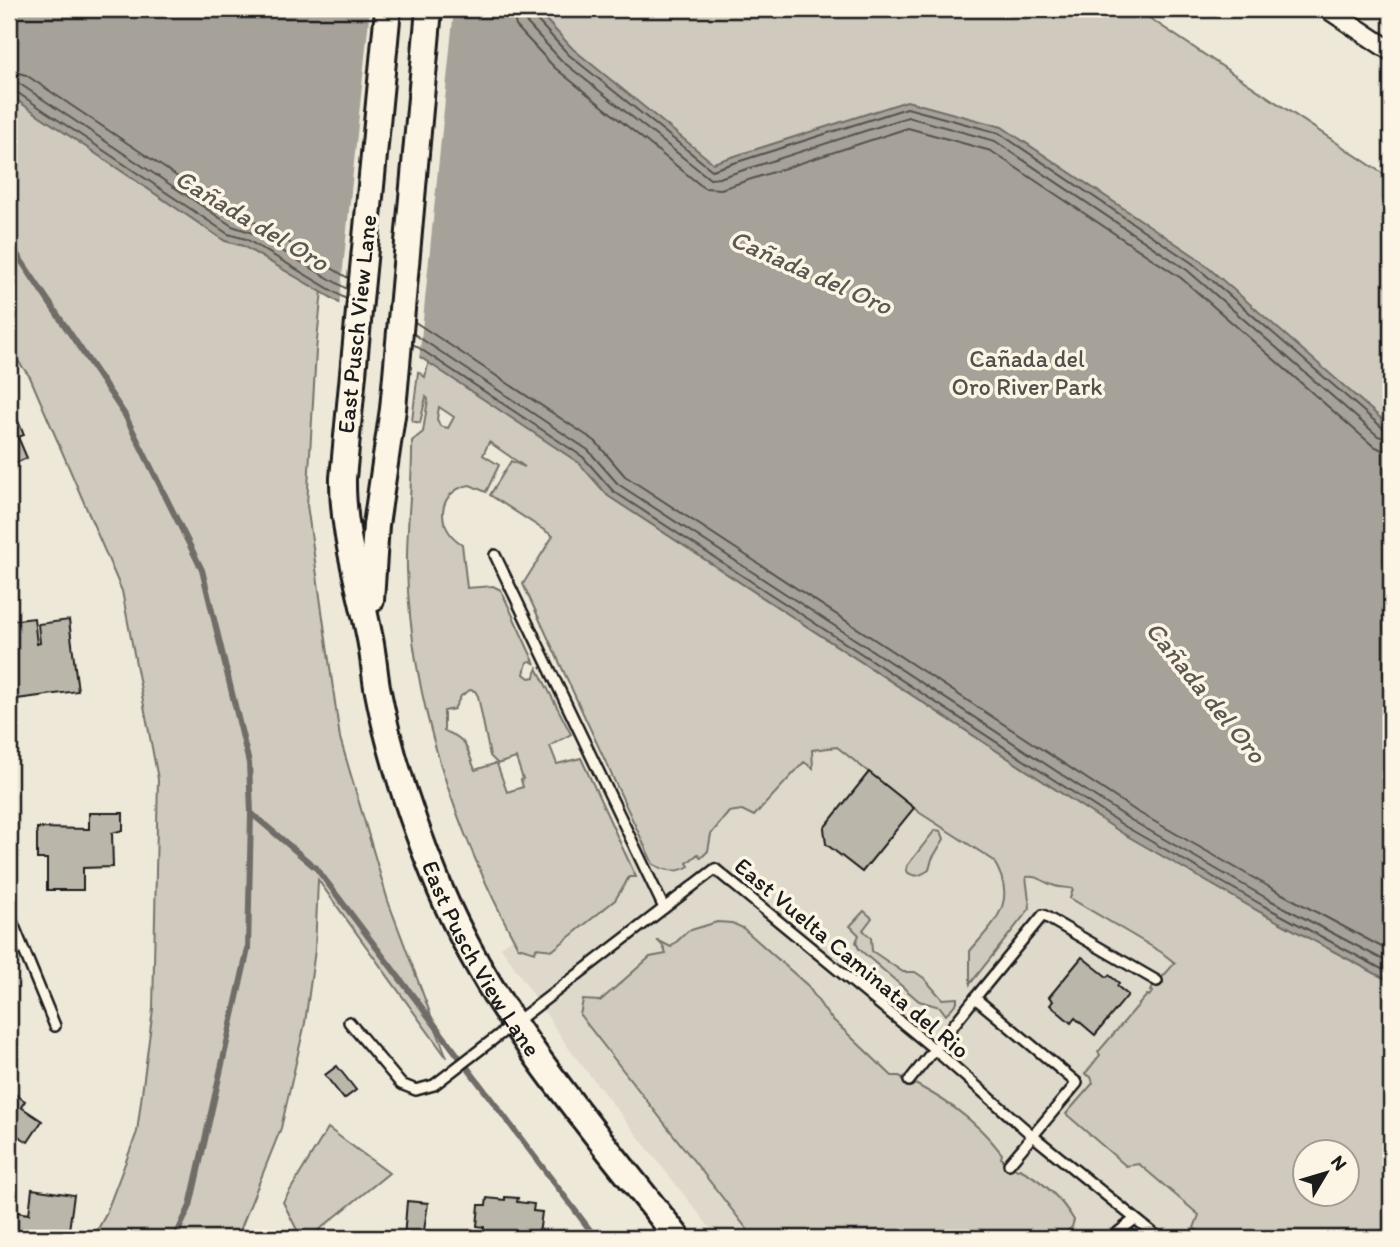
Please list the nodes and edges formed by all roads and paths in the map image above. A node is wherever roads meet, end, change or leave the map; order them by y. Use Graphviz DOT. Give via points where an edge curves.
graph roads {
  1 [pos="388,9"];
  2 [pos="429,9"];
  3 [pos="1328,9"];
  4 [pos="1391,51"];
  5 [pos="495,555"];
  6 [pos="370,637"];
  7 [pos="664,908"];
  8 [pos="9,914"];
  9 [pos="1157,981"];
  10 [pos="975,998"];
  11 [pos="349,1022"];
  12 [pos="514,1023"];
  13 [pos="55,1026"];
  14 [pos="933,1048"];
  15 [pos="909,1081"];
  16 [pos="1033,1136"];
  17 [pos="1009,1164"];
  18 [pos="1135,1219"];
  19 [pos="678,1238"];
  20 [pos="1111,1238"];
  21 [pos="1159,1238"];
  1 -- 6 [label="main road, East Pusch View Lane" via="343,453 342,492 350,550"];
  2 -- 6 [label="main road, East Pusch View Lane" via="393,409 376,525"];
  3 -- 4 [label="street"];
  5 -- 7 [label="lane"];
  6 -- 12 [label="main road, East Pusch View Lane" via="391,746 428,861 486,981"];
  7 -- 12 [label="lane, East Vuelta Caminata del Rio"];
  7 -- 14 [label="lane, East Vuelta Caminata del Rio" via="715,869"];
  8 -- 13 [label="lane"];
  9 -- 10 [label="lane" via="1043,915"];
  10 -- 14 [label="lane"];
  10 -- 16 [label="lane" via="1077,1083"];
  11 -- 12 [label="lane, East Vuelta Caminata del Rio" via="401,1084 416,1090 445,1079"];
  12 -- 19 [label="main road, East Pusch View Lane"];
  14 -- 15 [label="lane"];
  14 -- 16 [label="lane, East Vuelta Caminata del Rio"];
  16 -- 17 [label="lane"];
  16 -- 18 [label="lane, East Vuelta Caminata del Rio"];
  18 -- 20 [label="lane"];
  18 -- 21 [label="lane, East Vuelta Caminata del Rio"];
}
